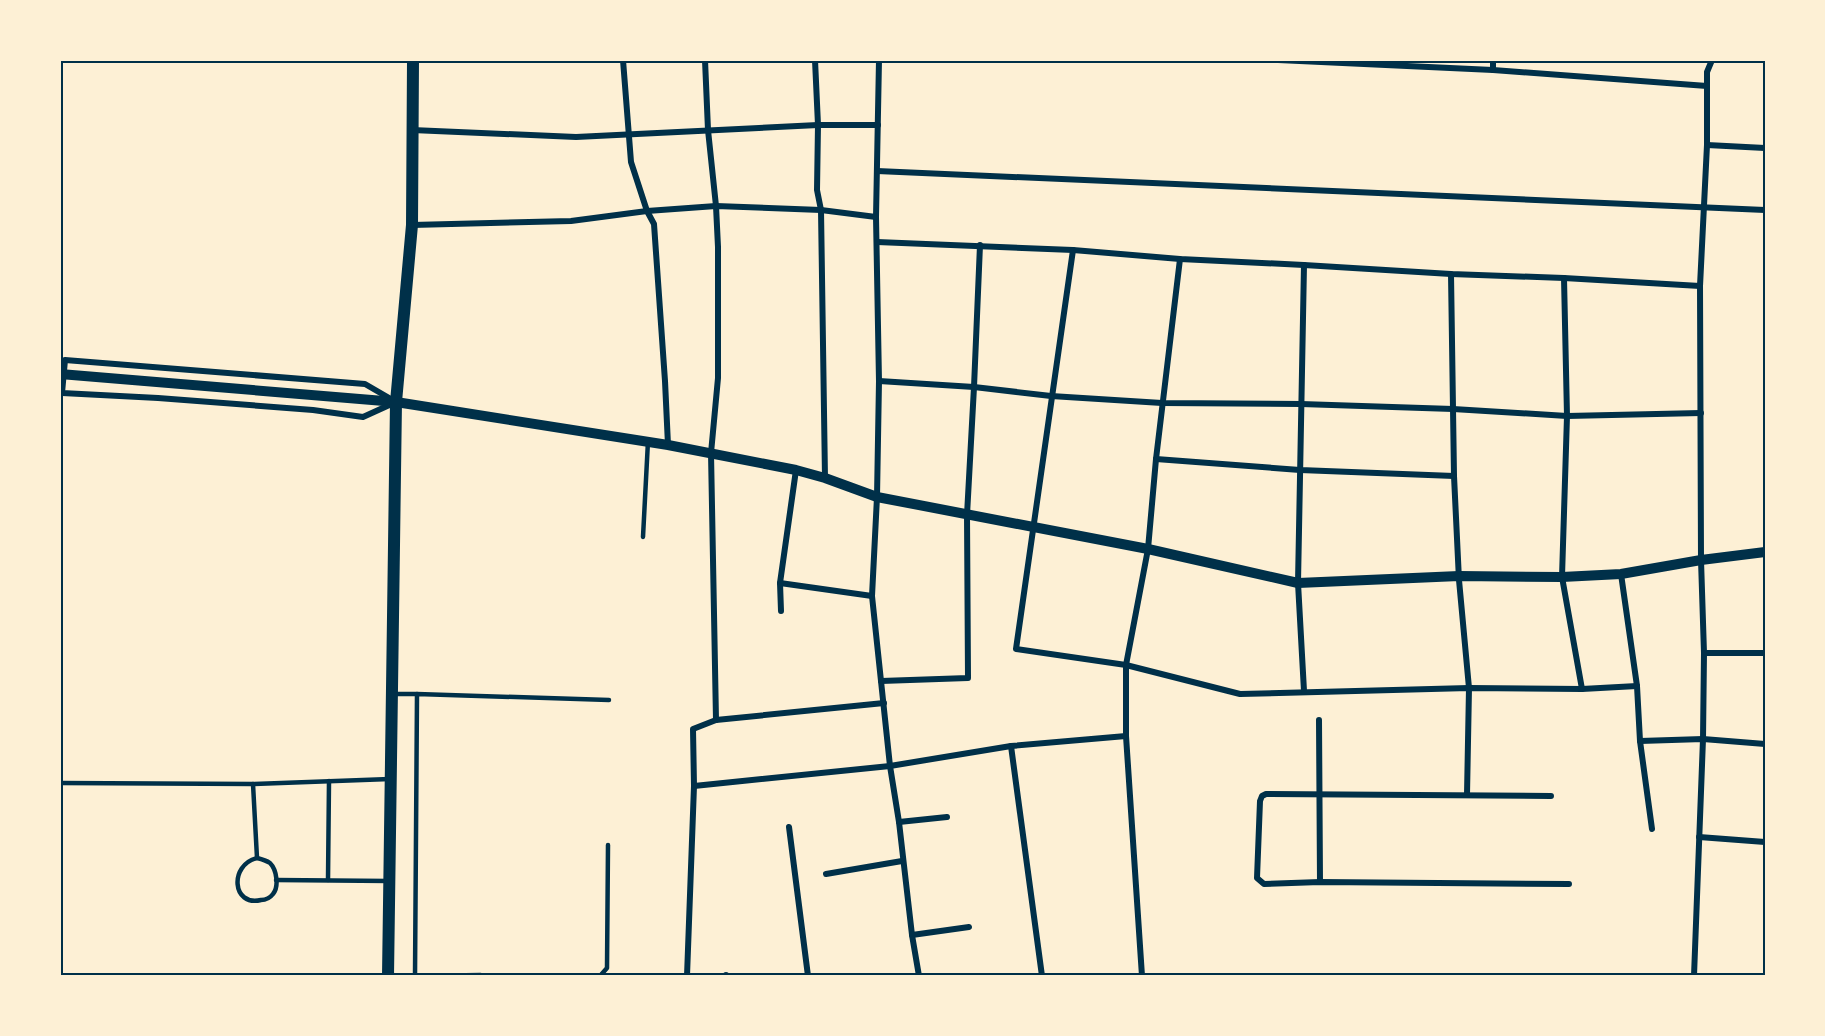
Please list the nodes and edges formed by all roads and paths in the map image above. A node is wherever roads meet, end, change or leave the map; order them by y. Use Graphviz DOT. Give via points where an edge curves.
graph roads {
  1 [pos="412,60"];
  2 [pos="623,60"];
  3 [pos="705,60"];
  4 [pos="815,60"];
  5 [pos="879,60"];
  6 [pos="1278,60"];
  7 [pos="1493,60"];
  8 [pos="1712,60"];
  9 [pos="1493,70"];
  10 [pos="1707,86"];
  11 [pos="878,124"];
  12 [pos="818,125"];
  13 [pos="411,130"];
  14 [pos="708,130"];
  15 [pos="629,134"];
  16 [pos="1707,145"];
  17 [pos="1765,148"];
  18 [pos="877,171"];
  19 [pos="716,206"];
  20 [pos="1705,207"];
  21 [pos="821,210"];
  22 [pos="1765,210"];
  23 [pos="647,211"];
  24 [pos="876,217"];
  25 [pos="412,225"];
  26 [pos="877,242"];
  27 [pos="980,245"];
  28 [pos="1073,250"];
  29 [pos="1180,259"];
  30 [pos="1304,265"];
  31 [pos="1451,274"];
  32 [pos="1564,278"];
  33 [pos="1700,286"];
  34 [pos="60,374"];
  35 [pos="879,381"];
  36 [pos="974,387"];
  37 [pos="1051,396"];
  38 [pos="396,402"];
  39 [pos="1162,404"];
  40 [pos="1301,404"];
  41 [pos="1453,409"];
  42 [pos="1701,413"];
  43 [pos="1567,416"];
  44 [pos="648,441"];
  45 [pos="668,445"];
  46 [pos="711,453"];
  47 [pos="1156,459"];
  48 [pos="796,470"];
  49 [pos="1300,470"];
  50 [pos="1454,476"];
  51 [pos="825,478"];
  52 [pos="877,497"];
  53 [pos="967,514"];
  54 [pos="1032,528"];
  55 [pos="643,537"];
  56 [pos="1148,549"];
  57 [pos="1765,552"];
  58 [pos="1701,560"];
  59 [pos="1621,574"];
  60 [pos="1459,576"];
  61 [pos="1562,577"];
  62 [pos="780,583"];
  63 [pos="1298,583"];
  64 [pos="872,596"];
  65 [pos="781,611"];
  66 [pos="1704,653"];
  67 [pos="1765,653"];
  68 [pos="1126,665"];
  69 [pos="881,681"];
  70 [pos="1637,686"];
  71 [pos="1469,688"];
  72 [pos="1582,689"];
  73 [pos="1304,691"];
  74 [pos="392,694"];
  75 [pos="417,694"];
  76 [pos="609,700"];
  77 [pos="884,703"];
  78 [pos="716,720"];
  79 [pos="1319,720"];
  80 [pos="1126,736"];
  81 [pos="1703,739"];
  82 [pos="1640,741"];
  83 [pos="1765,744"];
  84 [pos="1011,746"];
  85 [pos="890,766"];
  86 [pos="390,779"];
  87 [pos="329,781"];
  88 [pos="60,783"];
  89 [pos="253,784"];
  90 [pos="694,786"];
  91 [pos="1320,794"];
  92 [pos="1467,795"];
  93 [pos="1551,796"];
  94 [pos="947,817"];
  95 [pos="899,822"];
  96 [pos="789,826"];
  97 [pos="1652,829"];
  98 [pos="1699,837"];
  99 [pos="1765,842"];
  100 [pos="608,845"];
  101 [pos="257,858"];
  102 [pos="902,861"];
  103 [pos="826,874"];
  104 [pos="276,880"];
  105 [pos="328,880"];
  106 [pos="389,881"];
  107 [pos="1320,882"];
  108 [pos="1569,885"];
  109 [pos="969,927"];
  110 [pos="912,935"];
  111 [pos="388,976"];
  112 [pos="413,976"];
  113 [pos="423,976"];
  114 [pos="484,976"];
  115 [pos="600,976"];
  116 [pos="687,976"];
  117 [pos="808,976"];
  118 [pos="919,976"];
  119 [pos="1042,976"];
  120 [pos="1142,976"];
  121 [pos="1694,976"];
  1 -- 13 [label="main road"];
  2 -- 15 [label="street"];
  3 -- 14 [label="street"];
  4 -- 12 [label="street"];
  5 -- 11 [label="street"];
  6 -- 9 [label="street"];
  7 -- 9 [label="street"];
  8 -- 10 [label="street"];
  9 -- 10 [label="street"];
  10 -- 16 [label="street"];
  11 -- 12 [label="street"];
  11 -- 18 [label="street"];
  12 -- 14 [label="street"];
  12 -- 21 [label="street" via="817,190"];
  13 -- 15 [label="street" via="576,137"];
  13 -- 25 [label="main road"];
  14 -- 15 [label="street"];
  14 -- 19 [label="street"];
  15 -- 23 [label="street" via="631,162"];
  16 -- 17 [label="street"];
  16 -- 20 [label="street"];
  18 -- 20 [label="street"];
  18 -- 24 [label="street"];
  19 -- 21 [label="street"];
  19 -- 23 [label="street"];
  19 -- 46 [label="street" via="718,378"];
  20 -- 22 [label="street"];
  20 -- 33 [label="street"];
  21 -- 24 [label="street"];
  21 -- 51 [label="street"];
  23 -- 25 [label="street" via="571,221"];
  23 -- 45 [label="street" via="654,224"];
  24 -- 26 [label="street"];
  25 -- 38 [label="main road"];
  26 -- 27 [label="street"];
  26 -- 35 [label="street"];
  27 -- 28 [label="street"];
  27 -- 36 [label="street"];
  28 -- 29 [label="street"];
  28 -- 37 [label="street"];
  29 -- 30 [label="street"];
  29 -- 39 [label="street"];
  30 -- 31 [label="street"];
  30 -- 40 [label="street"];
  31 -- 32 [label="street"];
  31 -- 41 [label="street"];
  32 -- 33 [label="street"];
  32 -- 43 [label="street"];
  33 -- 42 [label="street"];
  34 -- 38 [label="street"];
  35 -- 36 [label="street"];
  35 -- 52 [label="street"];
  36 -- 37 [label="street"];
  36 -- 53 [label="street"];
  37 -- 39 [label="street"];
  37 -- 54 [label="street"];
  38 -- 38 [label="street" via="365,384 65,360 62,393 313,410 363,417"];
  38 -- 44 [label="street"];
  38 -- 74 [label="main road"];
  39 -- 40 [label="street"];
  39 -- 47 [label="street"];
  40 -- 41 [label="street"];
  40 -- 49 [label="street"];
  41 -- 43 [label="street"];
  41 -- 50 [label="street"];
  42 -- 43 [label="street"];
  42 -- 58 [label="street"];
  43 -- 61 [label="street"];
  44 -- 45 [label="street"];
  44 -- 55 [label="lane"];
  45 -- 46 [label="street"];
  46 -- 48 [label="street"];
  46 -- 78 [label="street"];
  47 -- 49 [label="street"];
  47 -- 56 [label="street"];
  48 -- 51 [label="street"];
  48 -- 62 [label="street"];
  49 -- 50 [label="street"];
  49 -- 63 [label="street"];
  50 -- 60 [label="street"];
  51 -- 52 [label="street"];
  52 -- 53 [label="street"];
  52 -- 64 [label="street"];
  53 -- 54 [label="street"];
  53 -- 69 [label="street" via="968,678"];
  54 -- 56 [label="street"];
  54 -- 68 [label="street" via="1016,649"];
  56 -- 63 [label="street"];
  56 -- 68 [label="street"];
  57 -- 58 [label="street"];
  58 -- 59 [label="street"];
  58 -- 66 [label="street"];
  59 -- 61 [label="street"];
  59 -- 70 [label="street"];
  60 -- 61 [label="street"];
  60 -- 63 [label="street"];
  60 -- 71 [label="street"];
  61 -- 72 [label="street"];
  62 -- 64 [label="street"];
  62 -- 65 [label="street"];
  63 -- 73 [label="street"];
  64 -- 69 [label="street"];
  66 -- 67 [label="street"];
  66 -- 81 [label="street"];
  68 -- 73 [label="street" via="1240,694"];
  68 -- 80 [label="street"];
  69 -- 77 [label="street"];
  70 -- 72 [label="street"];
  70 -- 82 [label="street"];
  71 -- 72 [label="street"];
  71 -- 73 [label="street"];
  71 -- 92 [label="street"];
  74 -- 75 [label="lane"];
  74 -- 86 [label="main road"];
  75 -- 76 [label="lane"];
  75 -- 112 [label="lane"];
  77 -- 78 [label="street"];
  77 -- 85 [label="street"];
  78 -- 90 [label="street" via="693,729"];
  79 -- 91 [label="street"];
  80 -- 84 [label="street"];
  80 -- 120 [label="street"];
  81 -- 82 [label="street"];
  81 -- 83 [label="street"];
  81 -- 98 [label="street"];
  82 -- 97 [label="street"];
  84 -- 85 [label="street"];
  84 -- 119 [label="street"];
  85 -- 90 [label="street"];
  85 -- 95 [label="street"];
  86 -- 87 [label="lane"];
  86 -- 106 [label="main road"];
  87 -- 89 [label="lane"];
  87 -- 105 [label="lane"];
  88 -- 89 [label="lane"];
  89 -- 101 [label="lane"];
  90 -- 116 [label="street"];
  91 -- 92 [label="street"];
  91 -- 107 [label="street"];
  91 -- 107 [label="street" via="1262,796 1257,879 1264,884"];
  92 -- 93 [label="street"];
  94 -- 95 [label="street"];
  95 -- 102 [label="street"];
  96 -- 117 [label="street"];
  98 -- 99 [label="street"];
  98 -- 121 [label="street"];
  100 -- 115 [label="lane" via="607,968"];
  101 -- 104 [label="lane" via="269,862"];
  101 -- 104 [label="lane" via="248,860 241,868 238,891 254,902 266,899 274,894"];
  102 -- 103 [label="street"];
  102 -- 110 [label="street"];
  104 -- 105 [label="lane"];
  105 -- 106 [label="lane"];
  106 -- 111 [label="main road"];
  107 -- 108 [label="street"];
  109 -- 110 [label="street"];
  110 -- 118 [label="street"];
  111 -- 112 [label="lane"];
  113 -- 114 [label="lane"];
}
